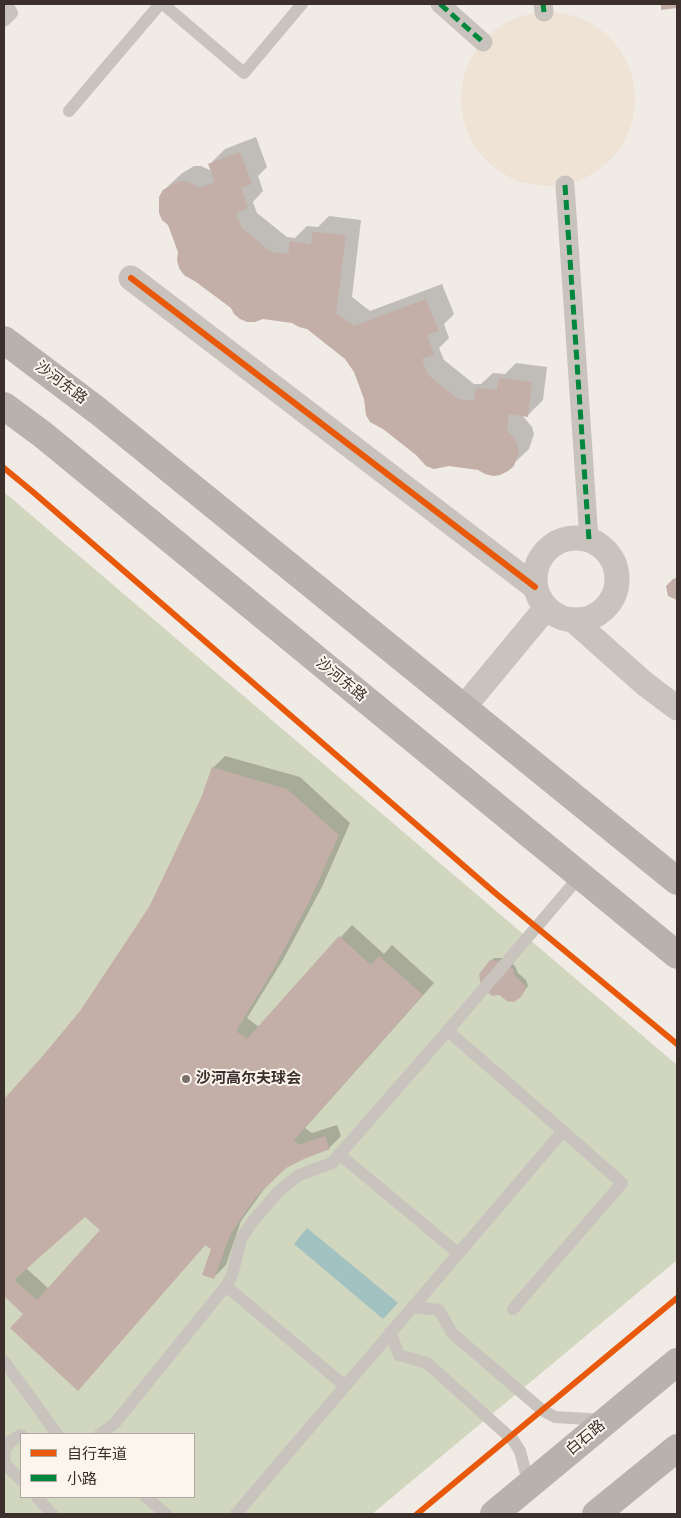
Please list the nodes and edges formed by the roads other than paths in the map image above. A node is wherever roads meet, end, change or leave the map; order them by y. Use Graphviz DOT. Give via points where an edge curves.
graph roads {
  1 [pos="7,4"];
  2 [pos="162,4"];
  3 [pos="302,4"];
  4 [pos="440,4"];
  5 [pos="4,21"];
  6 [pos="483,42"];
  7 [pos="69,111"];
  8 [pos="565,185"];
  9 [pos="131,278"];
  10 [pos="4,340"];
  11 [pos="4,406"];
  12 [pos="590,540"];
  13 [pos="541,597"];
  14 [pos="573,620"];
  15 [pos="464,707"];
  16 [pos="677,708"];
  17 [pos="580,876"];
  18 [pos="677,881"];
  19 [pos="677,955"];
  20 [pos="448,1031"];
  21 [pos="563,1131"];
  22 [pos="339,1154"];
  23 [pos="458,1253"];
  24 [pos="226,1286"];
  25 [pos="412,1307"];
  26 [pos="512,1309"];
  27 [pos="390,1332"];
  28 [pos="4,1361"];
  29 [pos="677,1362"];
  30 [pos="345,1386"];
  31 [pos="607,1420"];
  32 [pos="56,1433"];
  33 [pos="101,1433"];
  34 [pos="20,1436"];
  35 [pos="677,1448"];
  36 [pos="4,1451"];
  37 [pos="20,1479"];
  38 [pos="529,1485"];
  39 [pos="147,1498"];
  40 [pos="39,1499"];
  41 [pos="52,1514"];
  42 [pos="166,1514"];
  43 [pos="236,1514"];
  44 [pos="494,1514"];
  45 [pos="596,1514"];
  1 -- 5 [label="lane" via="12,13"];
  2 -- 3 [label="lane" via="244,73"];
  2 -- 7 [label="lane"];
  4 -- 6 [label="street"];
  8 -- 12 [label="street"];
  9 -- 13 [label="street"];
  10 -- 15 [label="main road, 沙河东路"];
  11 -- 17 [label="main road, 沙河东路"];
  12 -- 13 [label="street" via="575,537 561,540 549,548 535,572"];
  12 -- 14 [label="street" via="610,555 617,580 615,593 598,614"];
  13 -- 14 [label="street" via="559,617"];
  13 -- 15 [label="street"];
  14 -- 16 [label="street"];
  15 -- 18 [label="main road, 沙河东路"];
  17 -- 19 [label="main road, 沙河东路"];
  17 -- 20 [label="lane"];
  20 -- 21 [label="lane"];
  20 -- 22 [label="lane"];
  21 -- 23 [label="lane"];
  21 -- 26 [label="lane" via="622,1183"];
  22 -- 23 [label="lane"];
  22 -- 24 [label="lane" via="332,1162 299,1175 278,1192 253,1221 241,1239"];
  23 -- 25 [label="lane"];
  24 -- 30 [label="lane"];
  24 -- 33 [label="lane" via="114,1423"];
  25 -- 27 [label="lane"];
  25 -- 31 [label="lane" via="439,1310 452,1333 542,1410 556,1417"];
  27 -- 30 [label="lane"];
  27 -- 38 [label="lane" via="399,1355 426,1363 513,1440 520,1451"];
  28 -- 32 [label="lane"];
  29 -- 31 [label="main road, 白石路"];
  30 -- 43 [label="lane"];
  31 -- 38 [label="main road, 白石路"];
  34 -- 36 [label="lane"];
  35 -- 45 [label="main road"];
  36 -- 37 [label="lane" via="5,1464"];
  38 -- 44 [label="main road, 白石路"];
  39 -- 42 [label="lane"];
  40 -- 41 [label="lane"];
}
